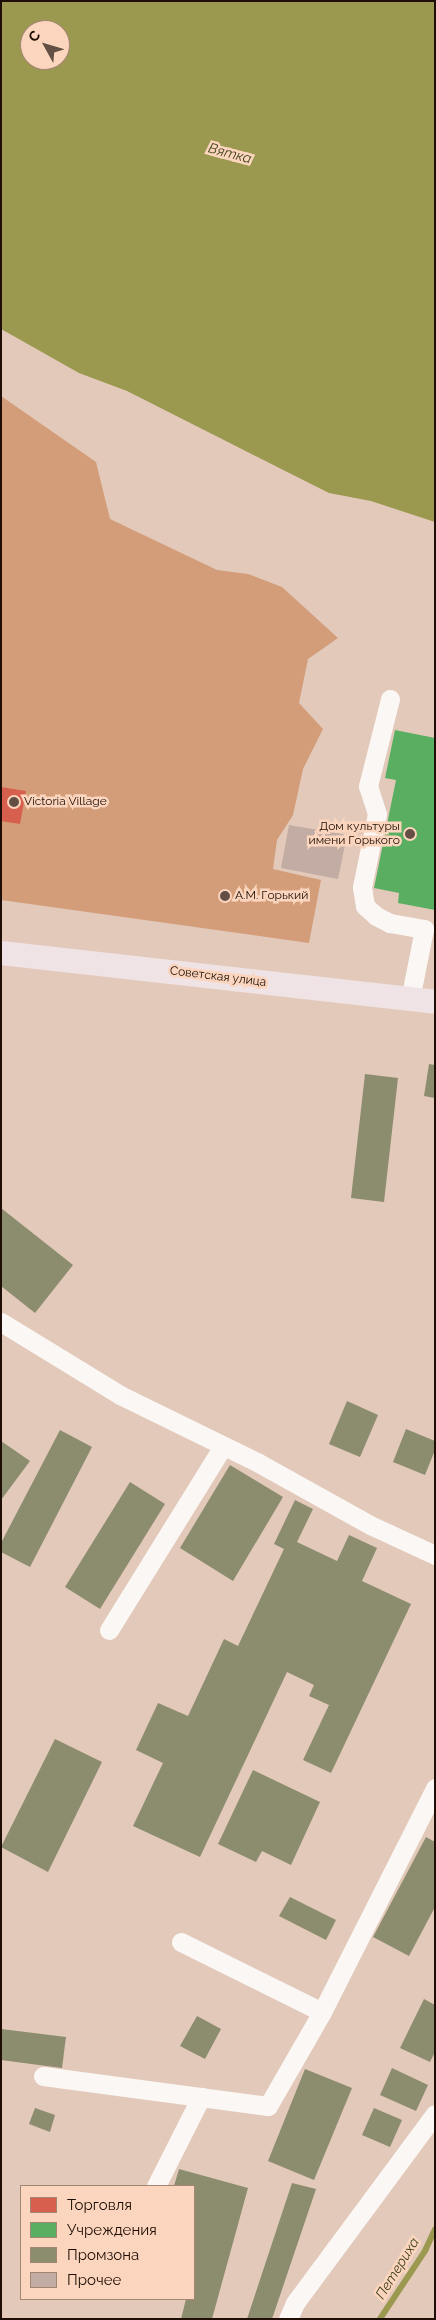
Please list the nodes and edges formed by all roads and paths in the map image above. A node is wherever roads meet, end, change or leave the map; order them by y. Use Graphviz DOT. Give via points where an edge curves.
graph roads {
  1 [pos="390,699"];
  2 [pos="429,930"];
  3 [pos="1,953"];
  4 [pos="410,1000"];
  5 [pos="435,1002"];
  6 [pos="1,1322"];
  7 [pos="223,1446"];
  8 [pos="435,1555"];
  9 [pos="109,1630"];
  10 [pos="435,1788"];
  11 [pos="181,1942"];
  12 [pos="322,2012"];
  13 [pos="44,2076"];
  14 [pos="201,2097"];
  15 [pos="435,2114"];
  16 [pos="157,2185"];
  17 [pos="288,2319"];
  1 -- 2 [label="street" via="368,786 377,814 362,888 365,906 390,923"];
  2 -- 4 [label="street"];
  3 -- 4 [label="main road, Советская улица"];
  4 -- 5 [label="main road, Советская улица"];
  6 -- 7 [label="street" via="120,1395"];
  7 -- 8 [label="street" via="370,1525"];
  7 -- 9 [label="street"];
  10 -- 12 [label="street"];
  11 -- 12 [label="street"];
  12 -- 14 [label="street" via="268,2106"];
  13 -- 14 [label="street"];
  14 -- 16 [label="street"];
  15 -- 17 [label="street" via="295,2303"];
}
